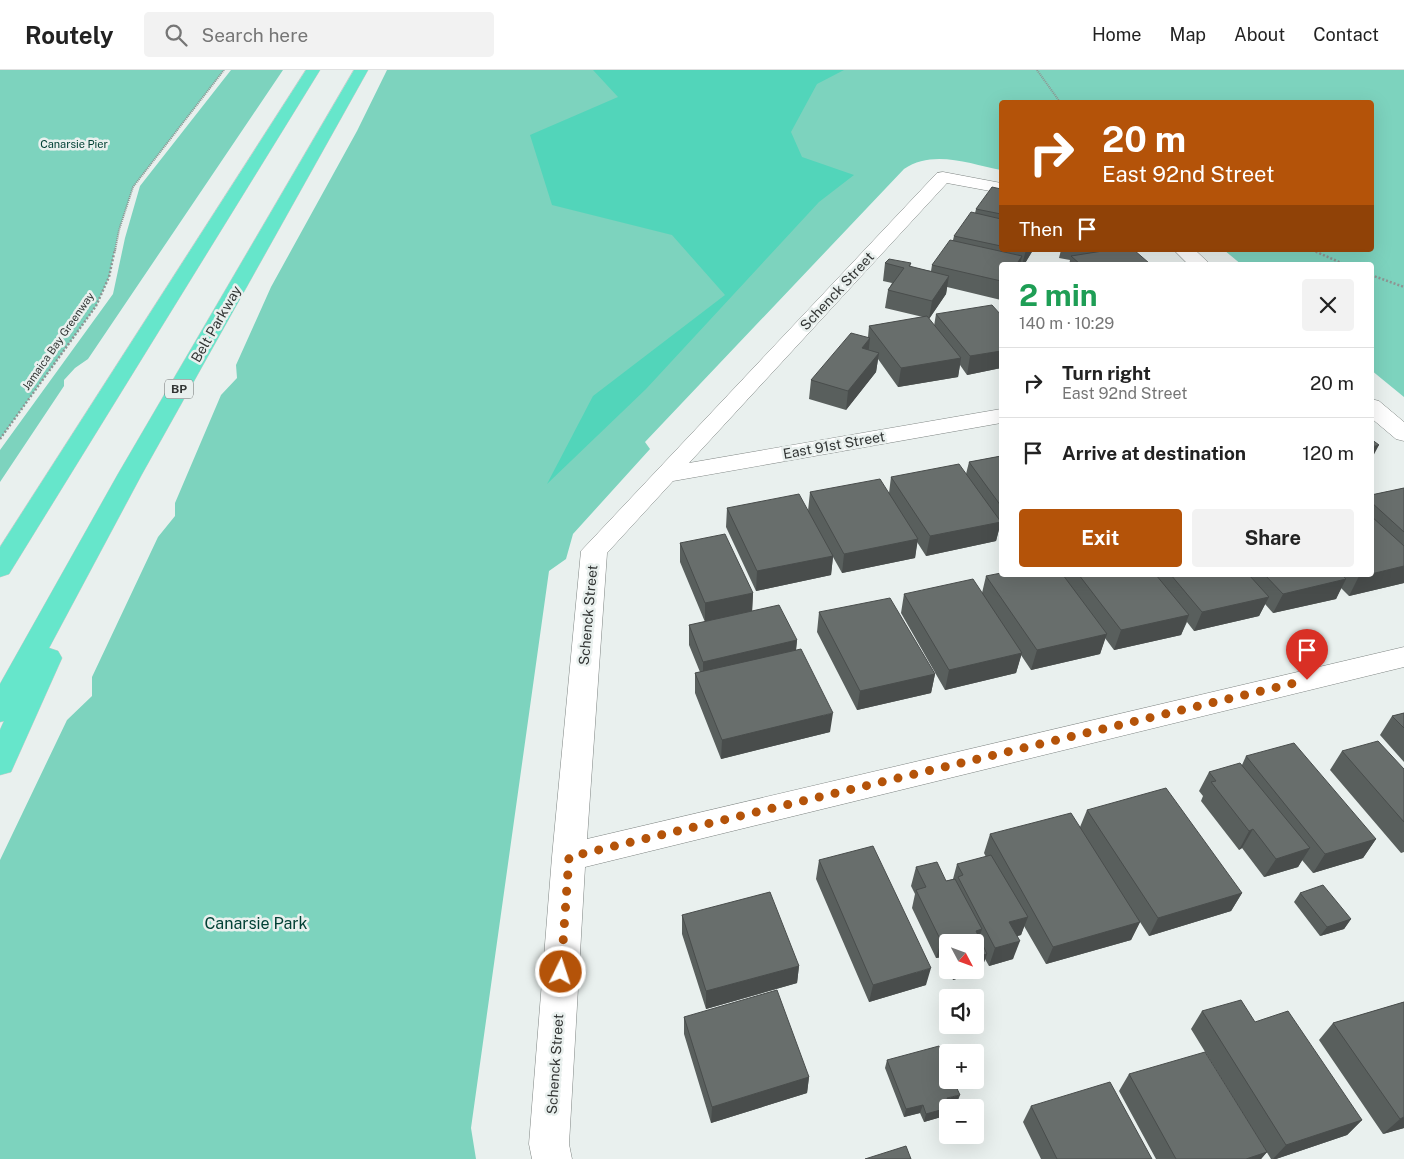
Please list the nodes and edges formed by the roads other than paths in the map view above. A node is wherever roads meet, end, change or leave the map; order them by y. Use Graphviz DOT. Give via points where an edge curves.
graph roads {
  1 [pos="313,70"];
  2 [pos="361,70"];
  3 [pos="999,188"];
  4 [pos="1185,252"];
  5 [pos="1197,262"];
  6 [pos="1374,409"];
  7 [pos="999,416"];
  8 [pos="1404,434"];
  9 [pos="130,474"];
  10 [pos="666,475"];
  11 [pos="0,568"];
  12 [pos="1404,657"];
  13 [pos="0,711"];
  14 [pos="0,763"];
  15 [pos="569,857"];
  16 [pos="552,1159"];
  1 -- 11 [label="highway"];
  2 -- 9 [label="highway, Belt Parkway / BP"];
  3 -- 10 [label="street, Schenck Street" via="943,178"];
  4 -- 5 [label="street"];
  6 -- 8 [label="street"];
  7 -- 10 [label="street, East 91st Street"];
  9 -- 13 [label="highway, Belt Parkway / BP"];
  9 -- 14 [label="highway"];
  10 -- 15 [label="street, Schenck Street" via="594,551"];
  12 -- 15 [label="street"];
  15 -- 16 [label="street, Schenck Street" via="549,1144"];
}
